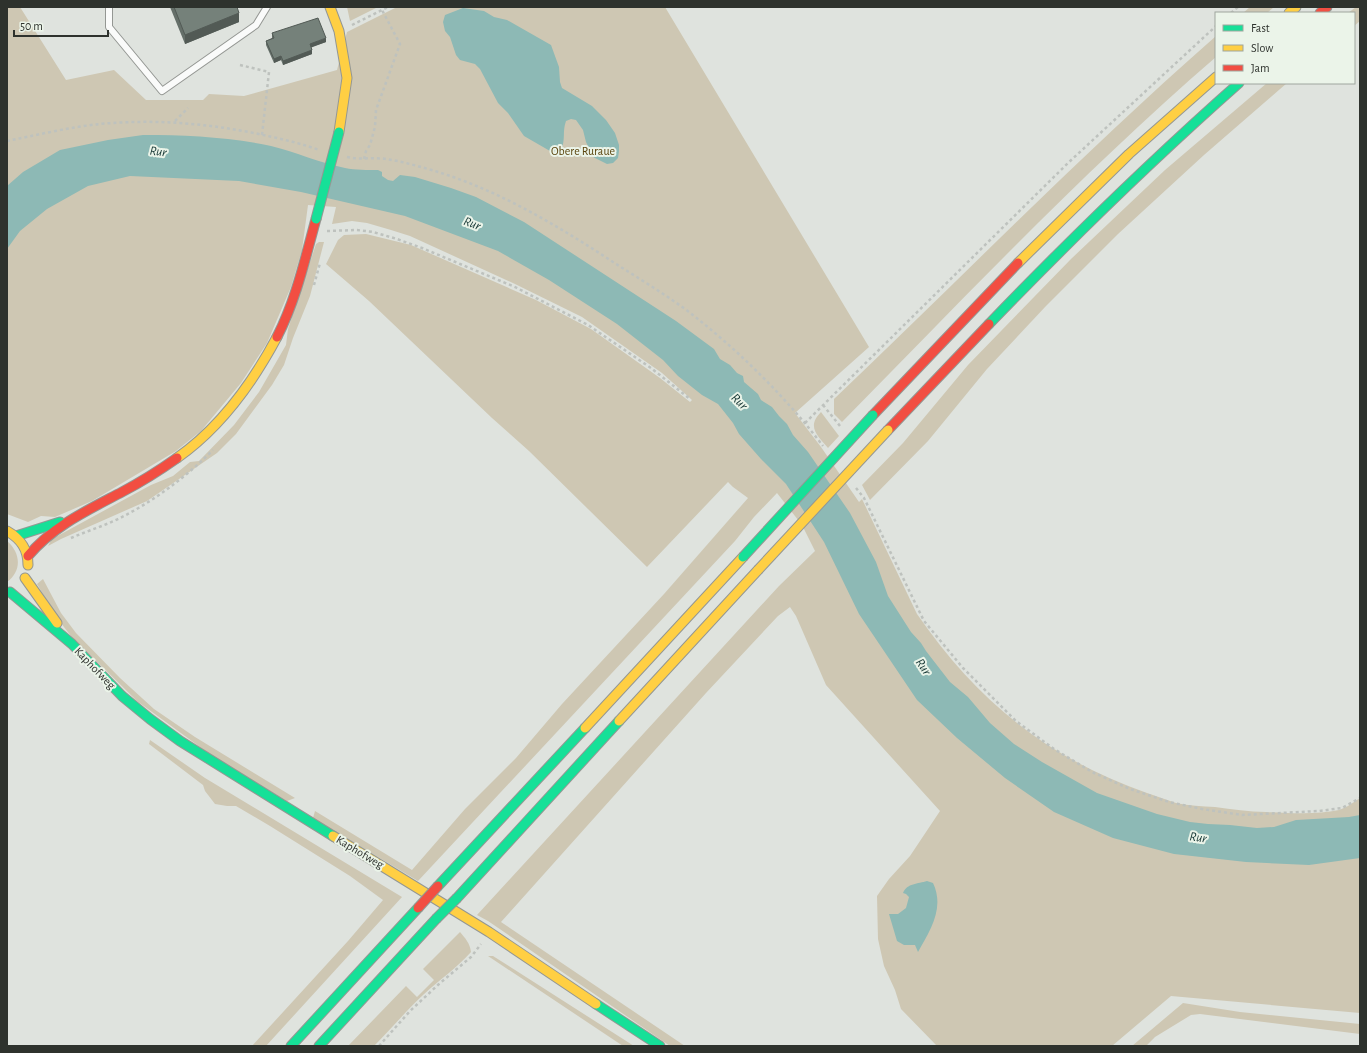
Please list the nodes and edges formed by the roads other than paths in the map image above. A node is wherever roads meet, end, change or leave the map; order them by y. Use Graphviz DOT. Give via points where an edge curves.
graph roads {
  1 [pos="109,7"];
  2 [pos="267,7"];
  3 [pos="330,7"];
  4 [pos="1215,78"];
  5 [pos="1238,84"];
  6 [pos="72,519"];
  7 [pos="7,531"];
  8 [pos="16,536"];
  9 [pos="28,556"];
  10 [pos="25,578"];
  11 [pos="8,592"];
  12 [pos="72,644"];
  13 [pos="291,1046"];
  14 [pos="319,1046"];
  15 [pos="660,1046"];
  1 -- 2 [label="lane" via="109,27 162,91 256,25"];
  3 -- 6 [label="main road, bridge" via="338,31 347,78 339,132 295,292 268,352 230,409 208,434 172,463 128,490"];
  4 -- 13 [label="main road, bridge" via="1129,154 1027,254 873,415"];
  5 -- 14 [label="main road, bridge" via="1146,166 1038,272 888,430"];
  6 -- 8 [label="main road"];
  6 -- 9 [label="main road" via="44,539"];
  7 -- 8 [label="main road"];
  8 -- 9 [label="main road" via="24,545"];
  9 -- 10 [label="main road" via="28,571"];
  10 -- 11 [label="main road"];
  10 -- 12 [label="main road, Kaphofweg"];
  11 -- 12 [label="main road, Kaphofweg"];
  12 -- 15 [label="main road, Kaphofweg" via="122,696 180,741 489,932"];
}
